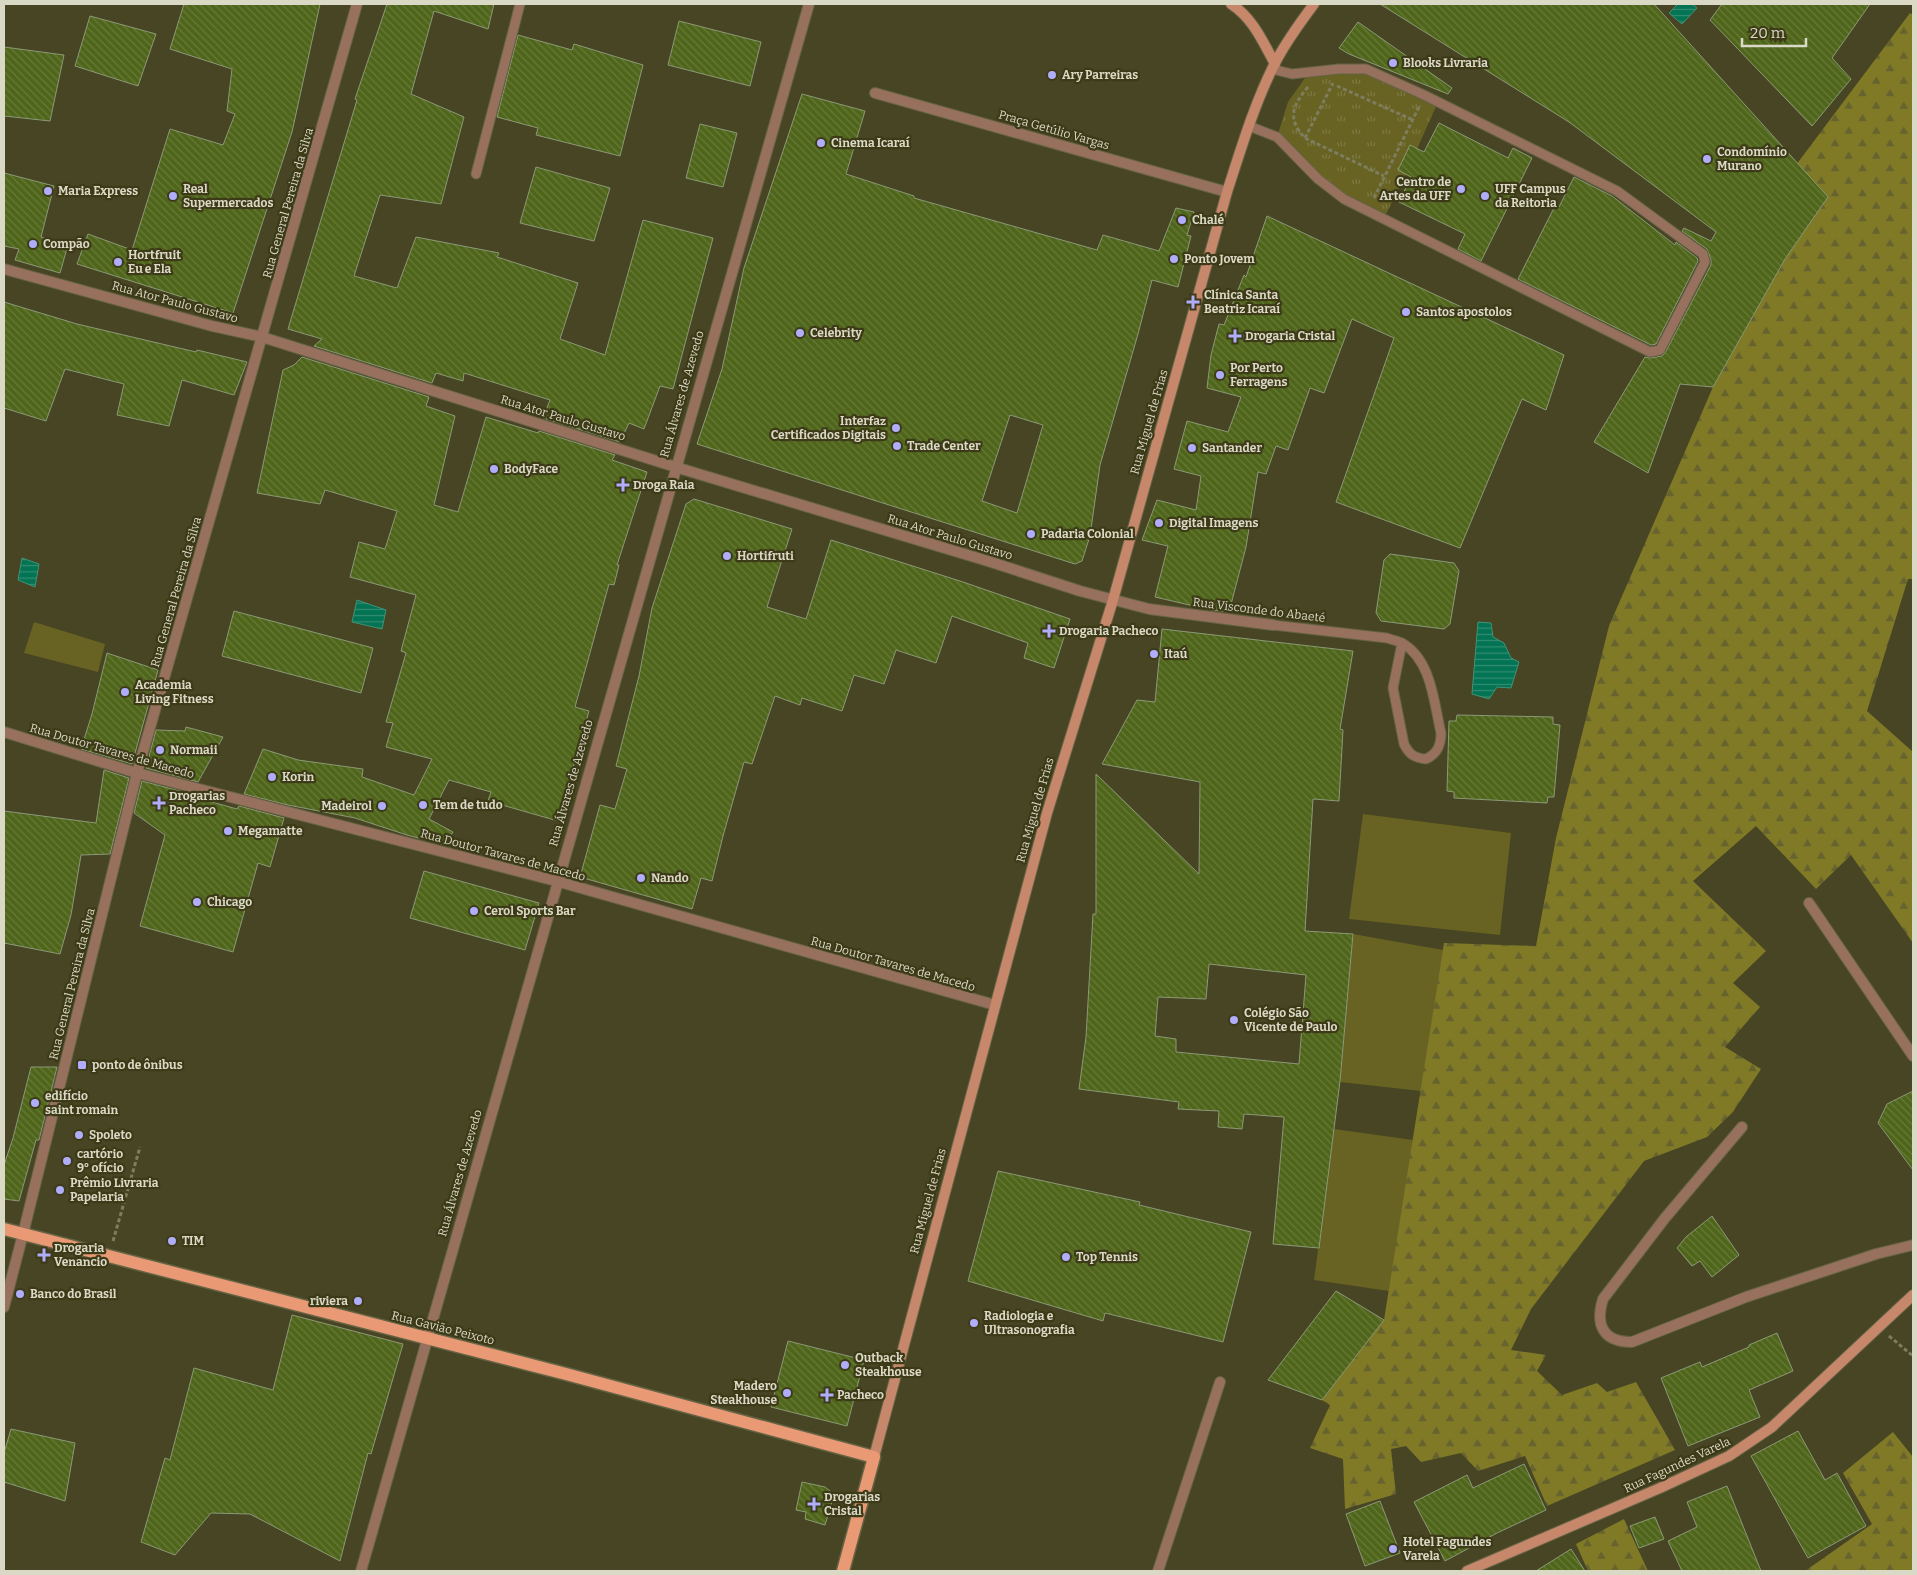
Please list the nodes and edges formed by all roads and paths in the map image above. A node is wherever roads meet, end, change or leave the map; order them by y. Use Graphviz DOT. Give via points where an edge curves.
graph roads {
  1 [pos="357,4"];
  2 [pos="520,4"];
  3 [pos="809,4"];
  4 [pos="1231,4"];
  5 [pos="1314,4"];
  6 [pos="1274,66"];
  7 [pos="1339,69"];
  8 [pos="1327,82"];
  9 [pos="1333,84"];
  10 [pos="1309,85"];
  11 [pos="875,93"];
  12 [pos="1424,95"];
  13 [pos="1413,120"];
  14 [pos="1249,126"];
  15 [pos="1305,138"];
  16 [pos="1295,157"];
  17 [pos="476,174"];
  18 [pos="1384,176"];
  19 [pos="1227,192"];
  20 [pos="1367,211"];
  21 [pos="4,269"];
  22 [pos="262,337"];
  23 [pos="674,466"];
  24 [pos="1113,600"];
  25 [pos="1273,625"];
  26 [pos="1402,643"];
  27 [pos="4,732"];
  28 [pos="137,773"];
  29 [pos="556,881"];
  30 [pos="1809,903"];
  31 [pos="995,1006"];
  32 [pos="1913,1056"];
  33 [pos="1742,1128"];
  34 [pos="140,1147"];
  35 [pos="4,1229"];
  36 [pos="23,1234"];
  37 [pos="1913,1245"];
  38 [pos="108,1256"];
  39 [pos="1913,1295"];
  40 [pos="4,1307"];
  41 [pos="1880,1326"];
  42 [pos="426,1338"];
  43 [pos="1913,1356"];
  44 [pos="1220,1382"];
  45 [pos="874,1457"];
  46 [pos="361,1571"];
  47 [pos="843,1571"];
  48 [pos="1158,1571"];
  49 [pos="1467,1571"];
  1 -- 22 [label="street, Rua General Pereira da Silva"];
  2 -- 17 [label="lane"];
  3 -- 23 [label="street, Rua Álvares de Azevedo"];
  4 -- 6 [label="main road" via="1241,10 1254,26"];
  5 -- 6 [label="main road, Rua Miguel de Frias"];
  6 -- 7 [label="lane" via="1292,74"];
  6 -- 14 [label="main road, Rua Miguel de Frias"];
  7 -- 9 [label="path"];
  7 -- 12 [label="lane" via="1366,70"];
  8 -- 9 [label="path"];
  9 -- 13 [label="path"];
  9 -- 15 [label="path"];
  10 -- 15 [label="path" via="1298,98 1293,114 1296,128"];
  11 -- 19 [label="street, Praça Getúlio Vargas"];
  12 -- 13 [label="path"];
  12 -- 20 [label="lane" via="1617,191 1703,254 1705,262 1660,350 1650,352"];
  13 -- 18 [label="path"];
  14 -- 16 [label="lane" via="1277,137"];
  14 -- 19 [label="main road, Rua Miguel de Frias"];
  15 -- 16 [label="path"];
  15 -- 18 [label="path"];
  16 -- 20 [label="lane" via="1344,199"];
  18 -- 20 [label="path"];
  19 -- 24 [label="main road, Rua Miguel de Frias"];
  21 -- 22 [label="street, Rua Ator Paulo Gustavo"];
  22 -- 23 [label="street, Rua Ator Paulo Gustavo"];
  22 -- 28 [label="street, Rua General Pereira da Silva"];
  23 -- 24 [label="street, Rua Ator Paulo Gustavo"];
  23 -- 29 [label="street, Rua Álvares de Azevedo"];
  24 -- 25 [label="street, Rua Visconde do Abaeté" via="1149,609"];
  24 -- 31 [label="main road, Rua Miguel de Frias" via="1047,813"];
  25 -- 26 [label="lane, Rua Visconde do Abaeté" via="1379,637"];
  26 -- 26 [label="lane, Rua Visconde do Abaeté" via="1393,688 1404,744 1413,756 1426,759 1438,750 1441,733 1423,664"];
  27 -- 28 [label="street, Rua Doutor Tavares de Macedo"];
  28 -- 29 [label="street, Rua Doutor Tavares de Macedo"];
  28 -- 36 [label="street, Rua General Pereira da Silva"];
  29 -- 31 [label="street, Rua Doutor Tavares de Macedo"];
  29 -- 42 [label="street, Rua Álvares de Azevedo"];
  30 -- 32 [label="street"];
  31 -- 45 [label="main road, Rua Miguel de Frias"];
  33 -- 37 [label="street" via="1665,1218 1603,1299 1599,1321 1609,1337 1618,1342 1632,1342 1746,1297"];
  34 -- 38 [label="path"];
  35 -- 36 [label="main road, Rua Gavião Peixoto"];
  36 -- 38 [label="main road, Rua Gavião Peixoto"];
  36 -- 40 [label="street, Rua General Pereira da Silva"];
  38 -- 42 [label="main road, Rua Gavião Peixoto"];
  39 -- 41 [label="main road, Rua Fagundes Varela"];
  41 -- 43 [label="path"];
  41 -- 49 [label="main road, Rua Fagundes Varela" via="1772,1427 1730,1456"];
  42 -- 45 [label="main road, Rua Gavião Peixoto"];
  42 -- 46 [label="street, Rua Álvares de Azevedo"];
  44 -- 48 [label="street"];
  45 -- 47 [label="main road, Rua Miguel de Frias"];
}
